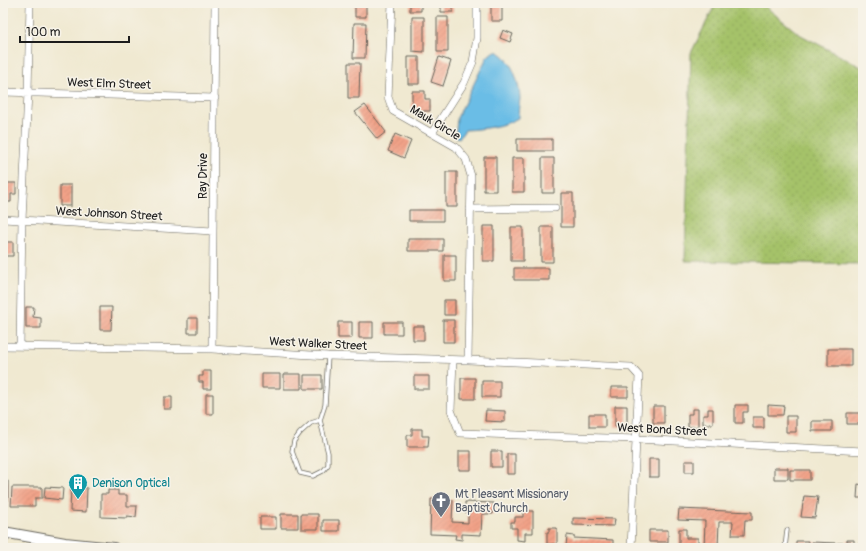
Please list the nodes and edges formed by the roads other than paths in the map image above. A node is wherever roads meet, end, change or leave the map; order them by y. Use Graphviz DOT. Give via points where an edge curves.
graph roads {
  1 [pos="30,3"];
  2 [pos="215,3"];
  3 [pos="392,3"];
  4 [pos="477,3"];
  5 [pos="3,92"];
  6 [pos="28,92"];
  7 [pos="215,98"];
  8 [pos="432,133"];
  9 [pos="555,208"];
  10 [pos="470,209"];
  11 [pos="3,220"];
  12 [pos="22,220"];
  13 [pos="214,231"];
  14 [pos="3,346"];
  15 [pos="20,346"];
  16 [pos="212,349"];
  17 [pos="328,356"];
  18 [pos="453,360"];
  19 [pos="468,360"];
  20 [pos="320,420"];
  21 [pos="636,439"];
  22 [pos="863,451"];
  23 [pos="787,530"];
  24 [pos="3,532"];
  25 [pos="114,548"];
  26 [pos="631,548"];
  27 [pos="785,548"];
  1 -- 6 [label="street"];
  2 -- 7 [label="street, Ray Drive"];
  3 -- 8 [label="street, Mauk Circle" via="388,97 393,111"];
  4 -- 8 [label="street" via="477,38 473,62 464,83"];
  5 -- 6 [label="street, West Elm Street"];
  6 -- 7 [label="street, West Elm Street"];
  6 -- 12 [label="street"];
  7 -- 13 [label="street, Ray Drive"];
  8 -- 10 [label="street, Mauk Circle" via="456,147 466,159 470,176"];
  9 -- 10 [label="street"];
  10 -- 19 [label="street, Mauk Circle"];
  11 -- 12 [label="street, West Johnson Street"];
  12 -- 13 [label="street, West Johnson Street"];
  12 -- 15 [label="street"];
  13 -- 16 [label="street, Ray Drive"];
  14 -- 15 [label="street, West Walker Street"];
  15 -- 16 [label="street, West Walker Street"];
  16 -- 17 [label="street, West Walker Street"];
  17 -- 18 [label="street, West Walker Street"];
  17 -- 20 [label="lane" via="325,405"];
  18 -- 19 [label="street, West Walker Street"];
  18 -- 21 [label="street, West Bond Street" via="451,410 460,433"];
  19 -- 21 [label="street, West Walker Street" via="631,366 639,376"];
  20 -- 20 [label="lane" via="328,453 328,465 313,476 300,472 292,451 294,441 300,433 311,423"];
  21 -- 22 [label="street, West Bond Street"];
  21 -- 26 [label="street"];
  23 -- 27 [label="lane"];
  24 -- 25 [label="main road" via="64,543"];
}
